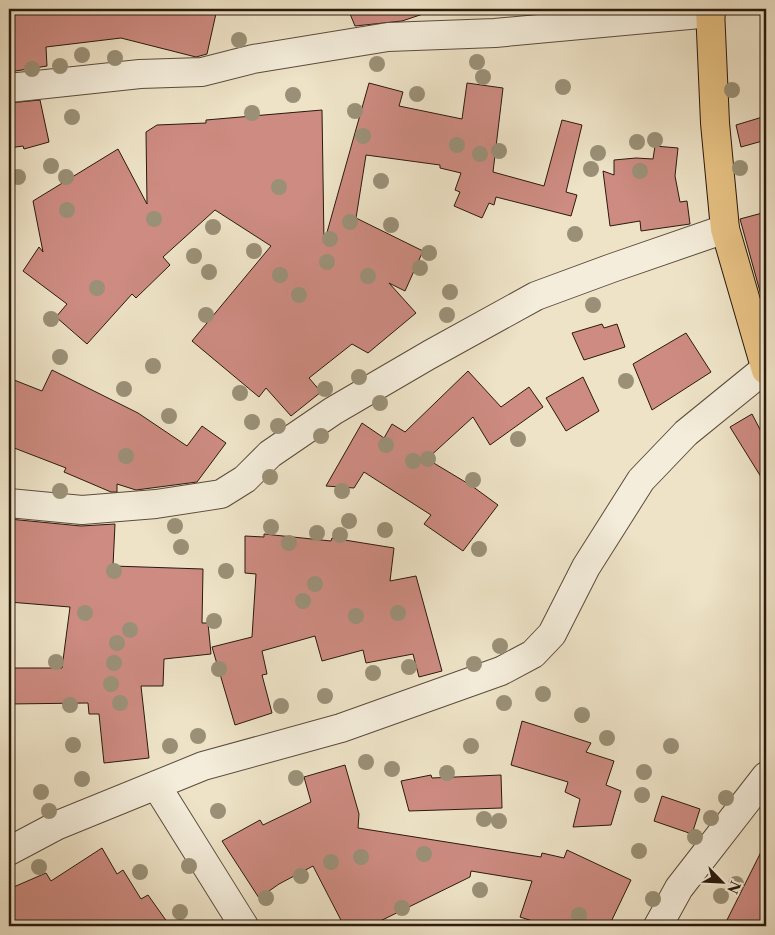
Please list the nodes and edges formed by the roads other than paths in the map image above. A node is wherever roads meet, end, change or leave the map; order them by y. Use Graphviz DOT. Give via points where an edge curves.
graph roads {
  1 [pos="711,11"];
  2 [pos="9,88"];
  3 [pos="725,230"];
  4 [pos="764,356"];
  5 [pos="9,503"];
  6 [pos="766,776"];
  7 [pos="156,785"];
  8 [pos="9,851"];
  9 [pos="244,926"];
  10 [pos="658,926"];
  1 -- 2 [label="street" via="495,33 388,38 253,59 202,72 140,74"];
  1 -- 3 [label="main road" via="715,123"];
  3 -- 4 [label="main road"];
  3 -- 5 [label="street" via="536,296 428,354 333,411 270,454 245,479 221,494 156,504 82,510"];
  4 -- 7 [label="street" via="641,480 586,567 552,634 533,654 501,671 341,728 203,766"];
  6 -- 10 [label="street" via="679,888"];
  7 -- 8 [label="street" via="58,825"];
  7 -- 9 [label="street"];
}
